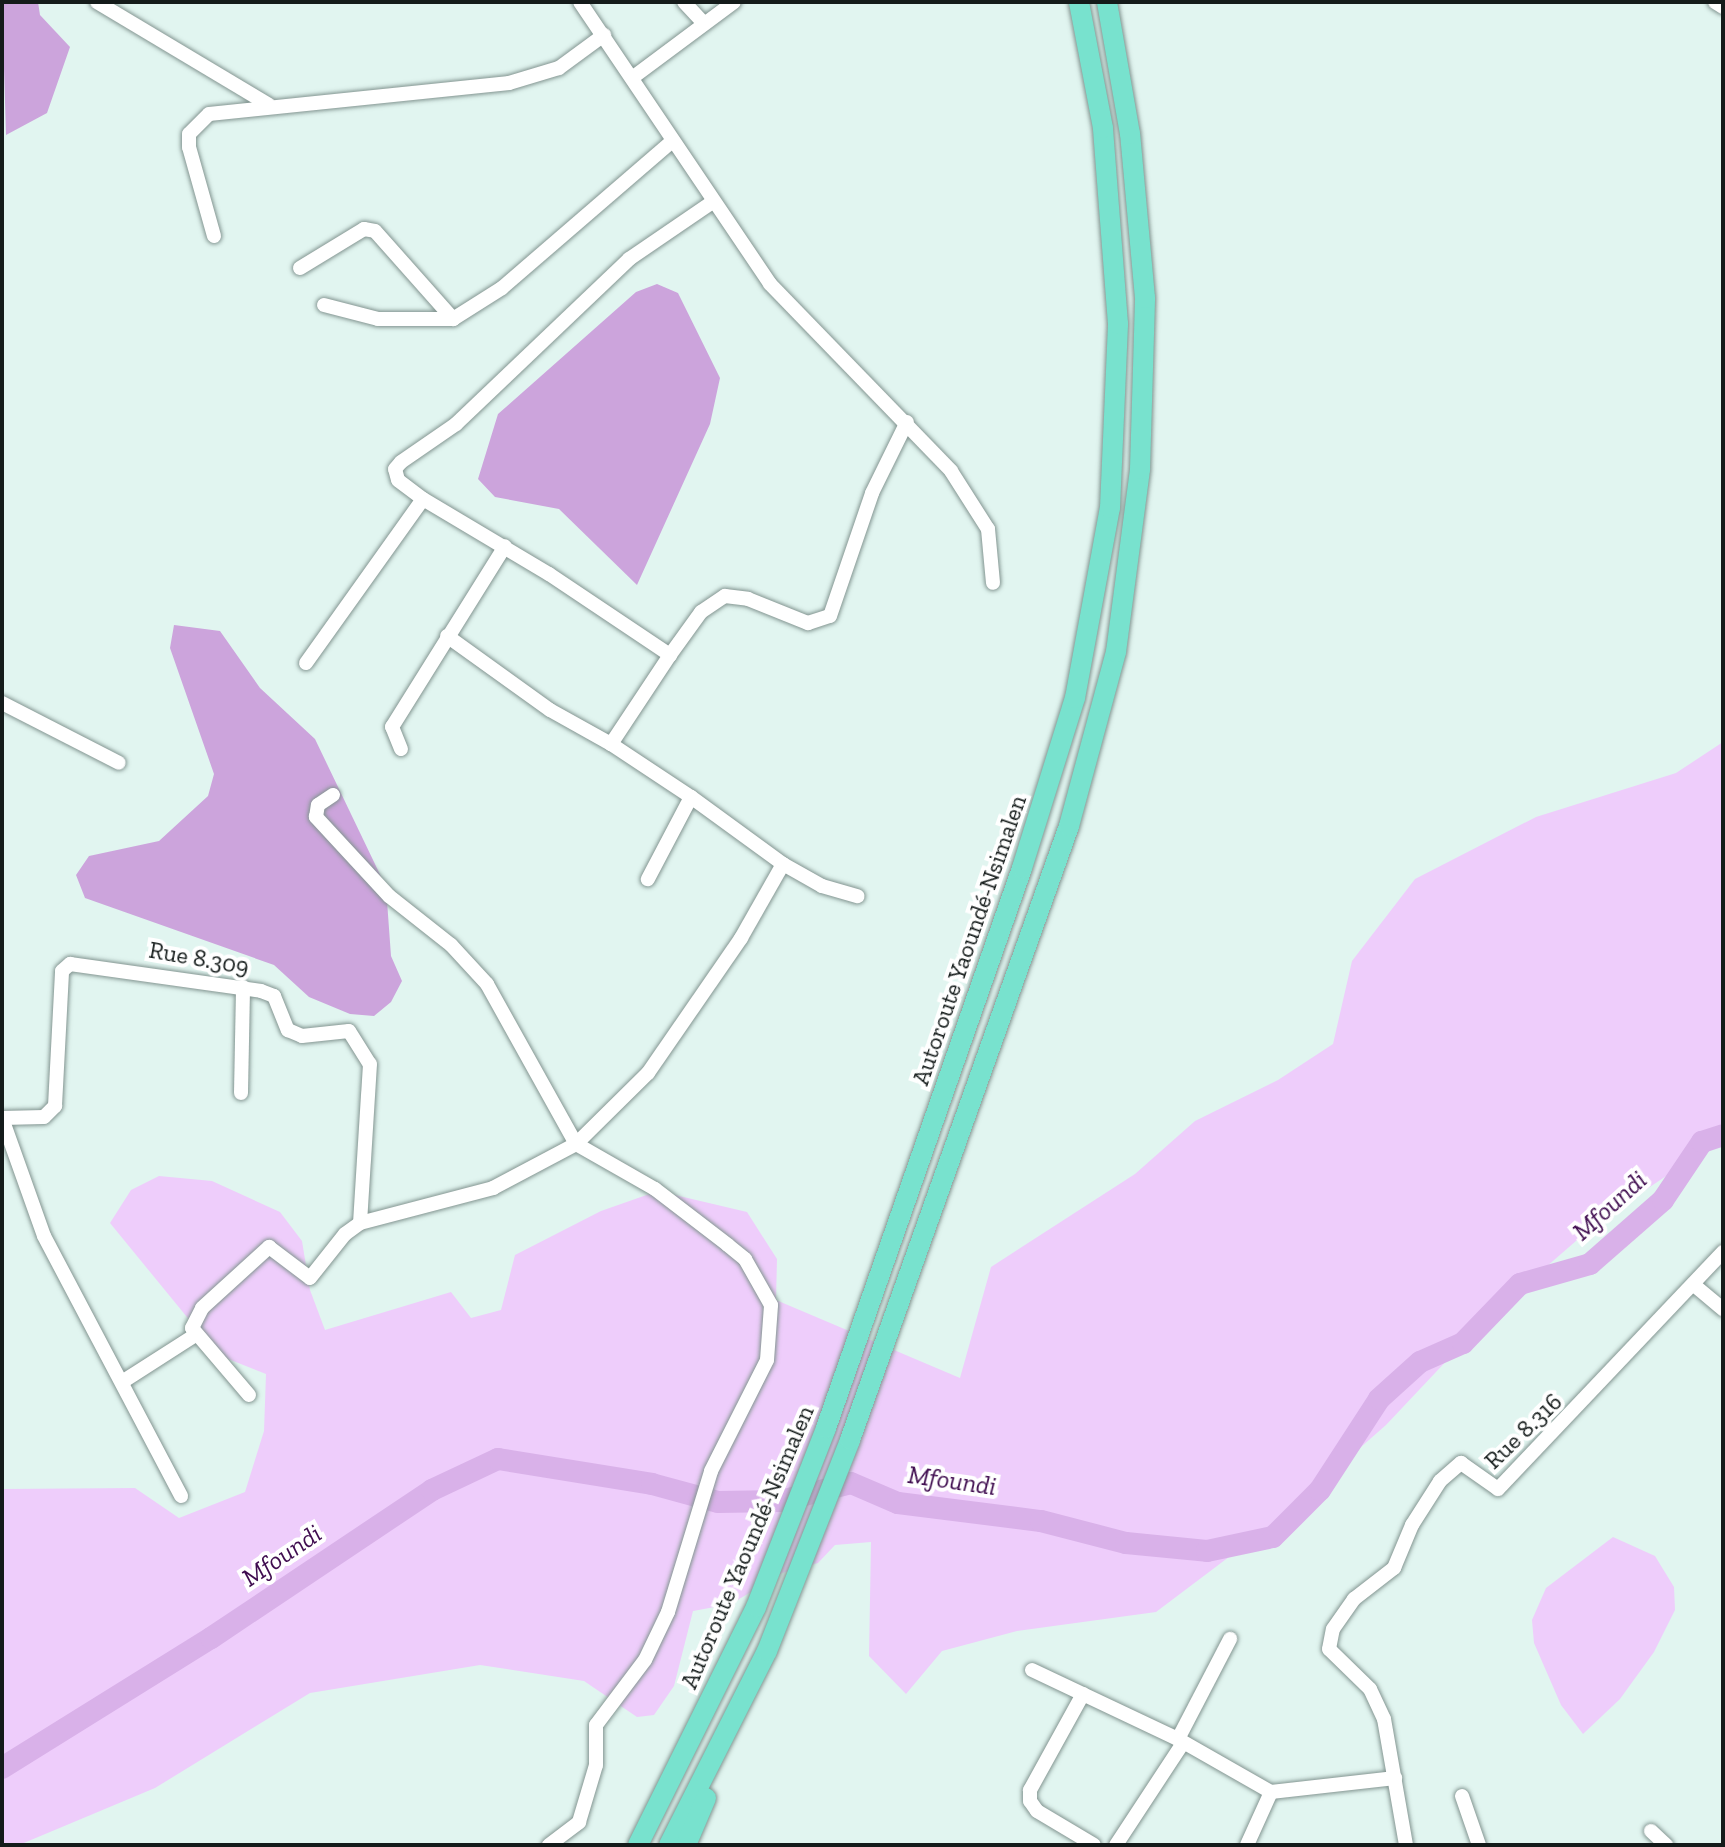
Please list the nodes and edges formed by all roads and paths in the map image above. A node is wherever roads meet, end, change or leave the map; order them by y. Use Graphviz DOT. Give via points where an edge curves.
graph roads {
  1 [pos="97,2"];
  2 [pos="580,2"];
  3 [pos="684,2"];
  4 [pos="734,2"];
  5 [pos="1079,2"];
  6 [pos="1107,2"];
  7 [pos="1715,2"];
  8 [pos="1723,7"];
  9 [pos="702,21"];
  10 [pos="604,35"];
  11 [pos="632,78"];
  12 [pos="269,105"];
  13 [pos="671,142"];
  14 [pos="711,203"];
  15 [pos="214,236"];
  16 [pos="300,268"];
  17 [pos="324,305"];
  18 [pos="453,319"];
  19 [pos="907,422"];
  20 [pos="423,499"];
  21 [pos="505,546"];
  22 [pos="993,583"];
  23 [pos="447,636"];
  24 [pos="670,655"];
  25 [pos="306,663"];
  26 [pos="2,703"];
  27 [pos="611,744"];
  28 [pos="401,749"];
  29 [pos="119,763"];
  30 [pos="333,795"];
  31 [pos="691,797"];
  32 [pos="783,864"];
  33 [pos="648,879"];
  34 [pos="858,896"];
  35 [pos="243,987"];
  36 [pos="241,1093"];
  37 [pos="2,1118"];
  38 [pos="576,1144"];
  39 [pos="360,1223"];
  40 [pos="1723,1252"];
  41 [pos="1694,1285"];
  42 [pos="1723,1309"];
  43 [pos="194,1336"];
  44 [pos="122,1382"];
  45 [pos="249,1395"];
  46 [pos="181,1496"];
  47 [pos="1230,1639"];
  48 [pos="767,1651"];
  49 [pos="1032,1670"];
  50 [pos="1083,1694"];
  51 [pos="1180,1741"];
  52 [pos="676,1770"];
  53 [pos="1395,1778"];
  54 [pos="1271,1792"];
  55 [pos="1462,1796"];
  56 [pos="1651,1831"];
  57 [pos="549,1845"];
  58 [pos="630,1845"];
  59 [pos="638,1845"];
  60 [pos="669,1845"];
  61 [pos="686,1845"];
  62 [pos="1094,1845"];
  63 [pos="1116,1845"];
  64 [pos="1247,1845"];
  65 [pos="1406,1845"];
  66 [pos="1479,1845"];
  67 [pos="1666,1845"];
  1 -- 12 [label="street"];
  2 -- 10 [label="street"];
  3 -- 9 [label="street"];
  4 -- 9 [label="street"];
  5 -- 52 [label="highway, Autoroute Yaoundé-Nsimalen" via="1103,128 1118,324 1110,508 1075,698 1026,855 826,1428 783,1543"];
  6 -- 48 [label="highway" via="1130,134 1145,298 1140,469 1116,652 1069,826 850,1440"];
  7 -- 8 [label="street"];
  9 -- 11 [label="street"];
  10 -- 11 [label="street"];
  10 -- 12 [label="street" via="559,68 509,83"];
  11 -- 13 [label="street"];
  12 -- 15 [label="street" via="209,114 189,134"];
  13 -- 14 [label="street"];
  13 -- 18 [label="street" via="502,288"];
  14 -- 19 [label="street" via="770,284"];
  14 -- 20 [label="street" via="629,259 456,424 401,462 395,469 398,480"];
  16 -- 18 [label="street" via="364,229 375,231"];
  17 -- 18 [label="street" via="378,319"];
  19 -- 22 [label="street" via="981,514 991,544"];
  19 -- 24 [label="street" via="872,493 830,616 808,623 748,599 725,596 701,612"];
  20 -- 21 [label="street"];
  20 -- 25 [label="street"];
  21 -- 23 [label="street"];
  21 -- 24 [label="street"];
  23 -- 27 [label="street" via="550,710"];
  23 -- 28 [label="street" via="392,727"];
  24 -- 27 [label="street"];
  26 -- 29 [label="street"];
  27 -- 31 [label="street"];
  30 -- 38 [label="street" via="318,805 316,817 389,896 451,945 487,984"];
  31 -- 32 [label="street"];
  31 -- 33 [label="street"];
  32 -- 34 [label="street" via="822,886"];
  32 -- 38 [label="street" via="741,938 648,1073"];
  35 -- 36 [label="street"];
  35 -- 37 [label="street, Rue 8.309" via="70,964 62,971 55,1106 44,1117"];
  35 -- 39 [label="street, Rue 8.309" via="274,996 288,1030 295,1034 344,1030 363,1049 370,1064"];
  37 -- 44 [label="street" via="44,1236"];
  38 -- 39 [label="street" via="493,1188"];
  38 -- 57 [label="street" via="655,1189 745,1259 771,1305 767,1360 711,1471 668,1612 645,1660 596,1725 590,1798 568,1834"];
  39 -- 43 [label="street" via="310,1278 269,1247 202,1308"];
  40 -- 41 [label="street, Rue 8.316"];
  41 -- 42 [label="street"];
  41 -- 53 [label="street, Rue 8.316" via="1498,1489 1461,1463 1440,1481 1412,1525 1394,1568 1354,1599 1333,1629 1329,1649 1378,1702"];
  43 -- 44 [label="street"];
  43 -- 45 [label="street"];
  44 -- 46 [label="street"];
  47 -- 51 [label="street"];
  48 -- 60 [label="highway"];
  48 -- 61 [label="highway"];
  49 -- 50 [label="street"];
  50 -- 51 [label="street"];
  50 -- 62 [label="street" via="1030,1790 1030,1801 1037,1811"];
  51 -- 54 [label="street"];
  51 -- 63 [label="street"];
  52 -- 58 [label="highway"];
  52 -- 59 [label="highway, Autoroute Yaoundé-Nsimalen"];
  53 -- 54 [label="street"];
  53 -- 65 [label="street, Rue 8.316"];
  54 -- 64 [label="street"];
  55 -- 66 [label="street"];
  56 -- 67 [label="street"];
}
